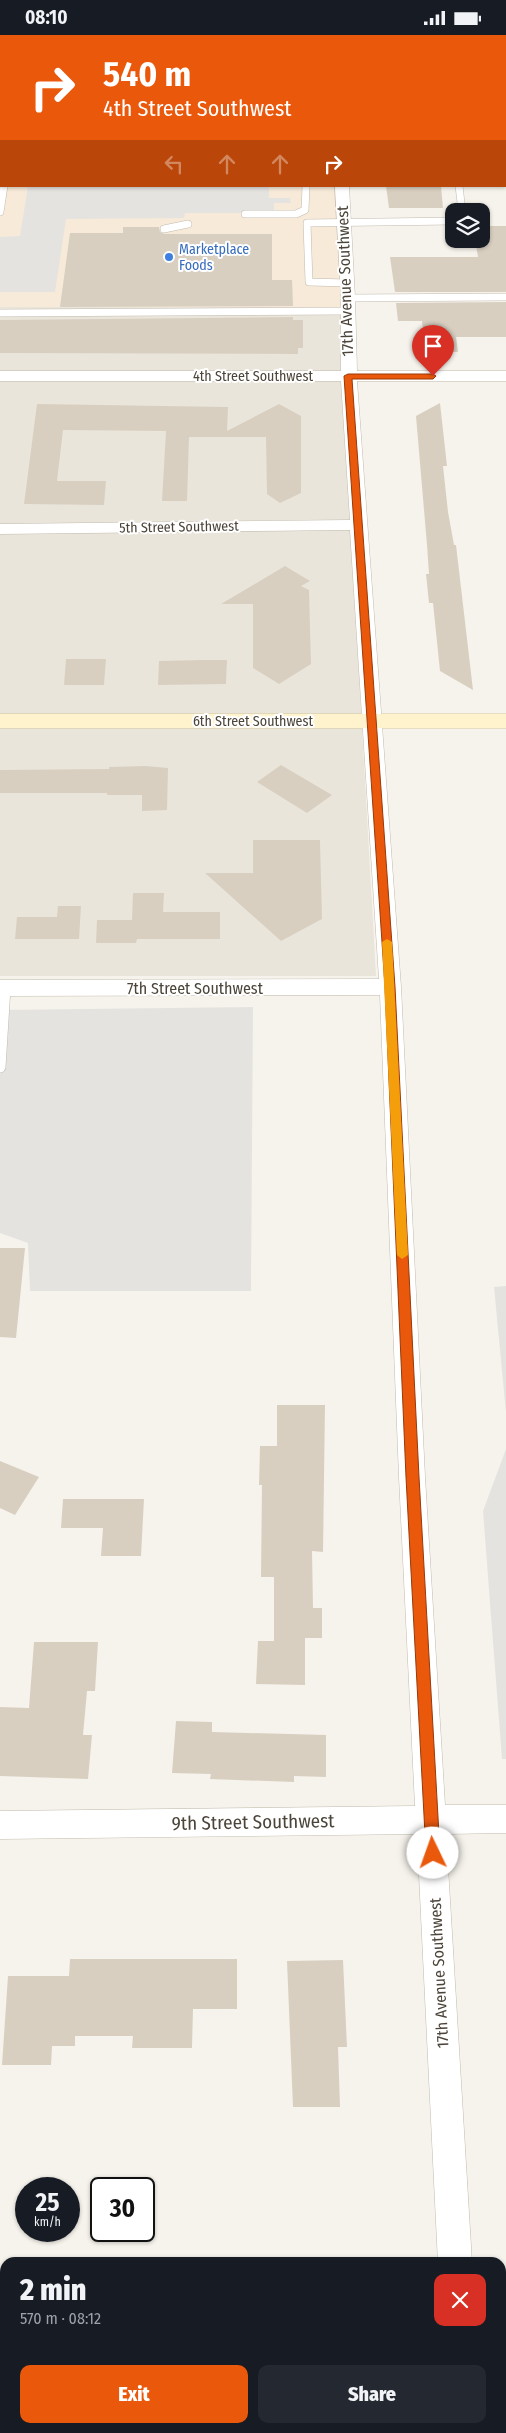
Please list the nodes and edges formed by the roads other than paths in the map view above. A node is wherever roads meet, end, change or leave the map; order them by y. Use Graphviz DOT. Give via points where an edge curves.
graph roads {
  1 [pos="4,187"];
  2 [pos="306,187"];
  3 [pos="342,187"];
  4 [pos="459,187"];
  5 [pos="461,203"];
  6 [pos="0,212"];
  7 [pos="245,214"];
  8 [pos="445,221"];
  9 [pos="344,222"];
  10 [pos="188,224"];
  11 [pos="164,229"];
  12 [pos="348,297"];
  13 [pos="506,297"];
  14 [pos="0,313"];
  15 [pos="0,376"];
  16 [pos="348,376"];
  17 [pos="506,376"];
  18 [pos="358,525"];
  19 [pos="0,529"];
  20 [pos="373,720"];
  21 [pos="0,721"];
  22 [pos="506,721"];
  23 [pos="390,987"];
  24 [pos="3,988"];
  25 [pos="0,1067"];
  26 [pos="506,1819"];
  27 [pos="431,1820"];
  28 [pos="0,1825"];
  29 [pos="455,2257"];
  1 -- 6 [label="lane"];
  2 -- 7 [label="lane" via="305,210 296,214"];
  3 -- 9 [label="street, 17th Avenue Southwest"];
  4 -- 5 [label="lane"];
  8 -- 9 [label="lane"];
  9 -- 12 [label="street, 17th Avenue Southwest"];
  9 -- 12 [label="lane" via="307,223 309,282"];
  10 -- 11 [label="lane"];
  12 -- 13 [label="lane"];
  12 -- 14 [label="lane"];
  12 -- 16 [label="street, 17th Avenue Southwest"];
  15 -- 16 [label="street, 4th Street Southwest"];
  16 -- 17 [label="street, 4th Street Southwest"];
  16 -- 18 [label="street, 17th Avenue Southwest"];
  18 -- 19 [label="street, 5th Street Southwest"];
  18 -- 20 [label="street, 17th Avenue Southwest"];
  20 -- 21 [label="street, 6th Street Southwest"];
  20 -- 22 [label="street, 6th Street Southwest"];
  20 -- 23 [label="street, 17th Avenue Southwest"];
  23 -- 24 [label="street, 7th Street Southwest"];
  23 -- 27 [label="street, 17th Avenue Southwest"];
  24 -- 25 [label="lane"];
  26 -- 27 [label="street, 9th Street Southwest"];
  27 -- 28 [label="street, 9th Street Southwest"];
  27 -- 29 [label="street, 17th Avenue Southwest"];
}
